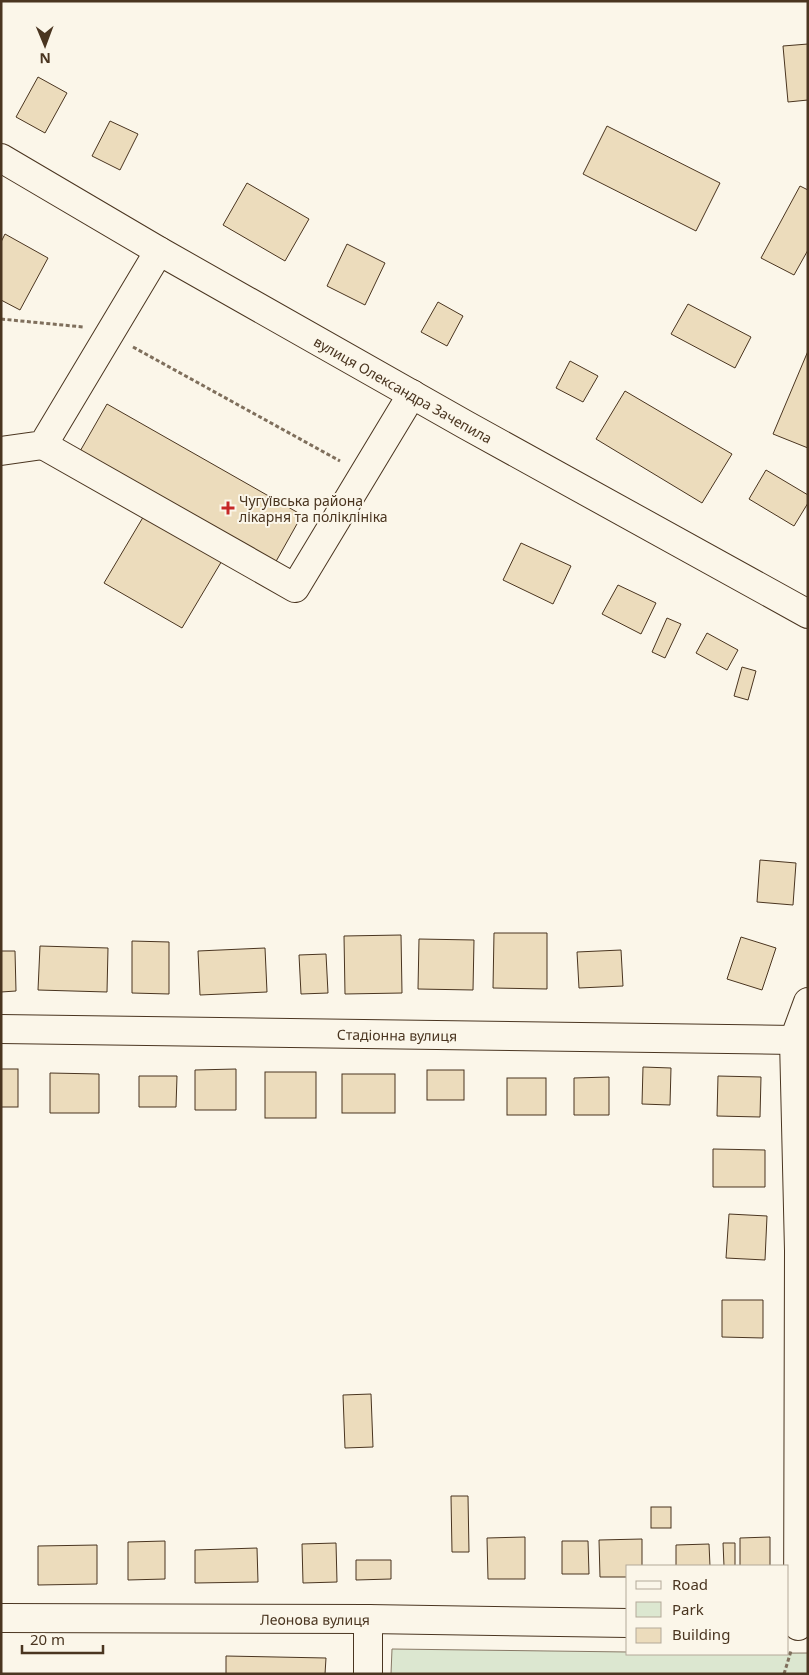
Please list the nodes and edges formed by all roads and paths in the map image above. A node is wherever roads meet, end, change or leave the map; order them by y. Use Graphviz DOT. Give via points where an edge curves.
graph roads {
  1 [pos="2,161"];
  2 [pos="160,251"];
  3 [pos="1,319"];
  4 [pos="109,334"];
  5 [pos="412,394"];
  6 [pos="42,445"];
  7 [pos="1,450"];
  8 [pos="365,474"];
  9 [pos="808,614"];
  10 [pos="808,1002"];
  11 [pos="1,1029"];
  12 [pos="794,1040"];
  13 [pos="803,1159"];
  14 [pos="803,1252"];
  15 [pos="803,1499"];
  16 [pos="1,1618"];
  17 [pos="368,1619"];
  18 [pos="626,1623"];
  19 [pos="798,1626"];
  20 [pos="368,1674"];
  1 -- 2 [label="street, вулиця Олександра Зачепила"];
  2 -- 4 [label="street"];
  2 -- 5 [label="street, вулиця Олександра Зачепила"];
  3 -- 4 [label="path" via="77,325"];
  4 -- 6 [label="street"];
  4 -- 8 [label="path"];
  5 -- 8 [label="street"];
  5 -- 9 [label="street, вулиця Олександра Зачепила"];
  6 -- 7 [label="street"];
  6 -- 8 [label="street" via="295,588"];
  10 -- 12 [label="street"];
  11 -- 12 [label="street, Стадіонна вулиця"];
  12 -- 13 [label="street"];
  13 -- 14 [label="street"];
  14 -- 15 [label="street"];
  15 -- 19 [label="street"];
  16 -- 17 [label="street, Леонова вулиця"];
  17 -- 18 [label="street, Леонова вулиця"];
  17 -- 20 [label="street"];
}
